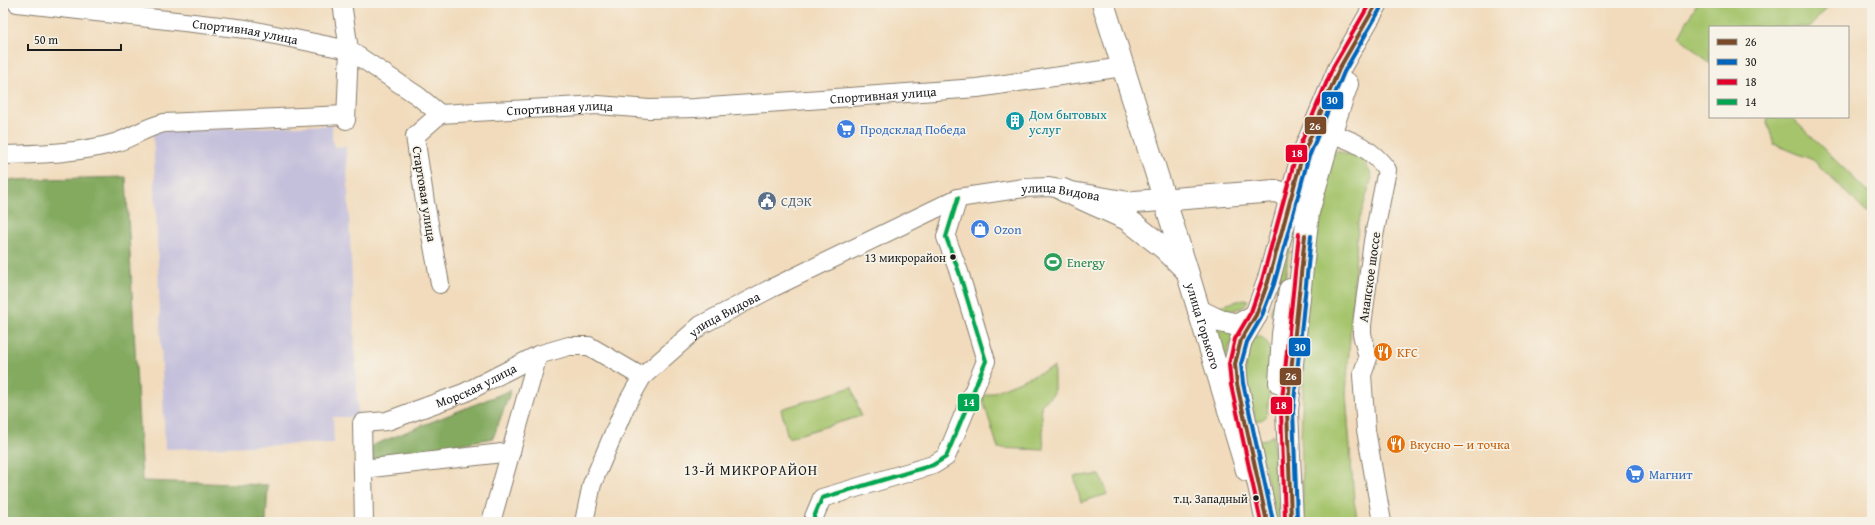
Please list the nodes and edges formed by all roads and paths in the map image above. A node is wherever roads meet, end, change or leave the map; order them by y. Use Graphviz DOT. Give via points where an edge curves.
graph roads {
  1 [pos="17,3"];
  2 [pos="342,3"];
  3 [pos="1102,3"];
  4 [pos="1378,3"];
  5 [pos="1363,29"];
  6 [pos="350,50"];
  7 [pos="1123,67"];
  8 [pos="440,114"];
  9 [pos="1330,134"];
  10 [pos="3,155"];
  11 [pos="1302,158"];
  12 [pos="1063,190"];
  13 [pos="1254,191"];
  14 [pos="1313,192"];
  15 [pos="958,198"];
  16 [pos="1291,198"];
  17 [pos="1135,202"];
  18 [pos="1166,204"];
  19 [pos="1188,271"];
  20 [pos="440,284"];
  21 [pos="1199,310"];
  22 [pos="1256,316"];
  23 [pos="538,355"];
  24 [pos="642,377"];
  25 [pos="511,452"];
  26 [pos="363,469"];
  27 [pos="364,522"];
  28 [pos="491,522"];
  29 [pos="584,522"];
  30 [pos="815,522"];
  31 [pos="1262,522"];
  32 [pos="1267,522"];
  33 [pos="1285,522"];
  34 [pos="1292,522"];
  35 [pos="1382,522"];
  1 -- 6 [label="street, Спортивная улица" via="246,29"];
  2 -- 6 [label="street"];
  3 -- 7 [label="main road"];
  4 -- 5 [label="main road"];
  5 -- 9 [label="main road" via="1352,71"];
  5 -- 11 [label="main road" via="1339,69"];
  6 -- 8 [label="street, Спортивная улица"];
  6 -- 10 [label="street" via="346,117 164,123 119,142 84,149"];
  7 -- 8 [label="street, Спортивная улица" via="976,88 695,108 649,109 598,105"];
  7 -- 18 [label="main road, улица Горького"];
  8 -- 20 [label="street, Стартовая улица" via="415,136"];
  9 -- 14 [label="main road"];
  9 -- 35 [label="street, Анапское шоссе" via="1353,141 1370,152 1387,170 1373,241 1362,325 1368,358 1362,380 1366,430"];
  11 -- 13 [label="main road" via="1280,180"];
  11 -- 16 [label="main road"];
  12 -- 15 [label="street, улица Видова" via="1049,187 1024,188"];
  12 -- 17 [label="street, улица Видова"];
  12 -- 19 [label="main road" via="1127,219"];
  13 -- 16 [label="main road" via="1275,191"];
  13 -- 18 [label="main road"];
  14 -- 16 [label="main road" via="1306,196"];
  14 -- 34 [label="main road" via="1308,212 1287,410"];
  15 -- 24 [label="street, улица Видова" via="701,325"];
  15 -- 30 [label="street" via="946,237 986,361 954,440 946,457 933,465 822,498 814,516"];
  16 -- 18 [label="main road" via="1205,208"];
  16 -- 22 [label="main road"];
  16 -- 33 [label="main road" via="1299,206 1300,222 1283,334 1277,424"];
  17 -- 18 [label="main road, улица Видова"];
  18 -- 19 [label="main road, улица Горького"];
  19 -- 21 [label="main road, улица Горького"];
  21 -- 22 [label="main road" via="1220,321 1238,325"];
  21 -- 31 [label="main road, улица Горького"];
  22 -- 32 [label="main road" via="1241,340 1235,364 1237,384"];
  23 -- 24 [label="street, Морская улица" via="569,346 589,346"];
  23 -- 25 [label="street"];
  23 -- 26 [label="street, Морская улица" via="464,393 387,421 362,423"];
  24 -- 29 [label="street, улица Видова" via="625,407 592,484"];
  25 -- 26 [label="street"];
  25 -- 28 [label="street"];
  26 -- 27 [label="street"];
}
